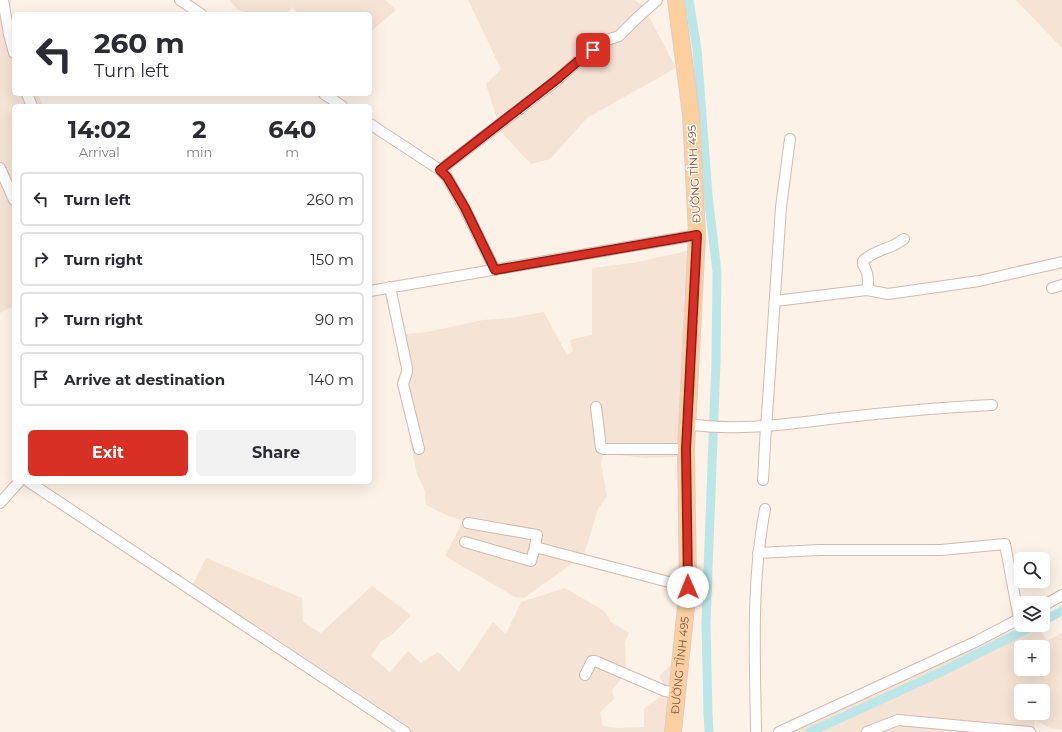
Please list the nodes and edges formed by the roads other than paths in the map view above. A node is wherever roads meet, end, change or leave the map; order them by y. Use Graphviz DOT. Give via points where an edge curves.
graph roads {
  1 [pos="3,0"];
  2 [pos="180,0"];
  3 [pos="657,0"];
  4 [pos="676,0"];
  5 [pos="199,12"];
  6 [pos="12,45"];
  7 [pos="327,96"];
  8 [pos="339,104"];
  9 [pos="372,125"];
  10 [pos="790,139"];
  11 [pos="0,168"];
  12 [pos="440,170"];
  13 [pos="12,195"];
  14 [pos="697,235"];
  15 [pos="904,239"];
  16 [pos="1062,262"];
  17 [pos="495,270"];
  18 [pos="390,288"];
  19 [pos="867,290"];
  20 [pos="372,291"];
  21 [pos="775,301"];
  22 [pos="992,405"];
  23 [pos="596,407"];
  24 [pos="687,424"];
  25 [pos="766,426"];
  26 [pos="419,449"];
  27 [pos="686,449"];
  28 [pos="763,480"];
  29 [pos="17,484"];
  30 [pos="32,484"];
  31 [pos="0,503"];
  32 [pos="765,508"];
  33 [pos="468,523"];
  34 [pos="465,542"];
  35 [pos="535,547"];
  36 [pos="758,554"];
  37 [pos="688,587"];
  38 [pos="1062,595"];
  39 [pos="1014,596"];
  40 [pos="1050,602"];
  41 [pos="1014,620"];
  42 [pos="585,675"];
  43 [pos="677,693"];
  44 [pos="405,732"];
  45 [pos="673,732"];
  46 [pos="756,732"];
  47 [pos="779,732"];
  48 [pos="867,732"];
  49 [pos="1030,732"];
  1 -- 6 [label="street"];
  2 -- 5 [label="street"];
  3 -- 12 [label="street" via="619,36 604,41"];
  4 -- 14 [label="main road, ĐƯỜNG TỈNH 495" via="691,114"];
  7 -- 8 [label="street"];
  9 -- 12 [label="street"];
  10 -- 21 [label="street" via="781,207"];
  11 -- 13 [label="street"];
  12 -- 17 [label="street" via="447,177 465,208"];
  14 -- 17 [label="street"];
  14 -- 24 [label="main road, ĐƯỜNG TỈNH 495"];
  15 -- 19 [label="street" via="866,257 863,261"];
  16 -- 19 [label="street" via="979,281 888,294"];
  17 -- 18 [label="street"];
  18 -- 20 [label="street"];
  18 -- 26 [label="street" via="407,368 403,384"];
  19 -- 21 [label="street"];
  21 -- 25 [label="street"];
  22 -- 25 [label="street"];
  23 -- 27 [label="street" via="601,448"];
  24 -- 25 [label="street" via="726,428"];
  24 -- 27 [label="main road, ĐƯỜNG TỈNH 495"];
  25 -- 28 [label="street"];
  27 -- 37 [label="main road, ĐƯỜNG TỈNH 495"];
  29 -- 31 [label="street"];
  30 -- 44 [label="street"];
  32 -- 36 [label="street"];
  33 -- 35 [label="street" via="537,535"];
  34 -- 35 [label="street" via="530,561"];
  35 -- 37 [label="street"];
  36 -- 39 [label="street" via="820,550 942,550 1005,544"];
  36 -- 46 [label="street" via="755,625"];
  37 -- 43 [label="main road, ĐƯỜNG TỈNH 495"];
  38 -- 40 [label="street"];
  41 -- 47 [label="street" via="975,642"];
  42 -- 43 [label="street" via="592,661 595,661 665,691"];
  43 -- 45 [label="main road, ĐƯỜNG TỈNH 495"];
  48 -- 49 [label="street" via="898,720"];
}
